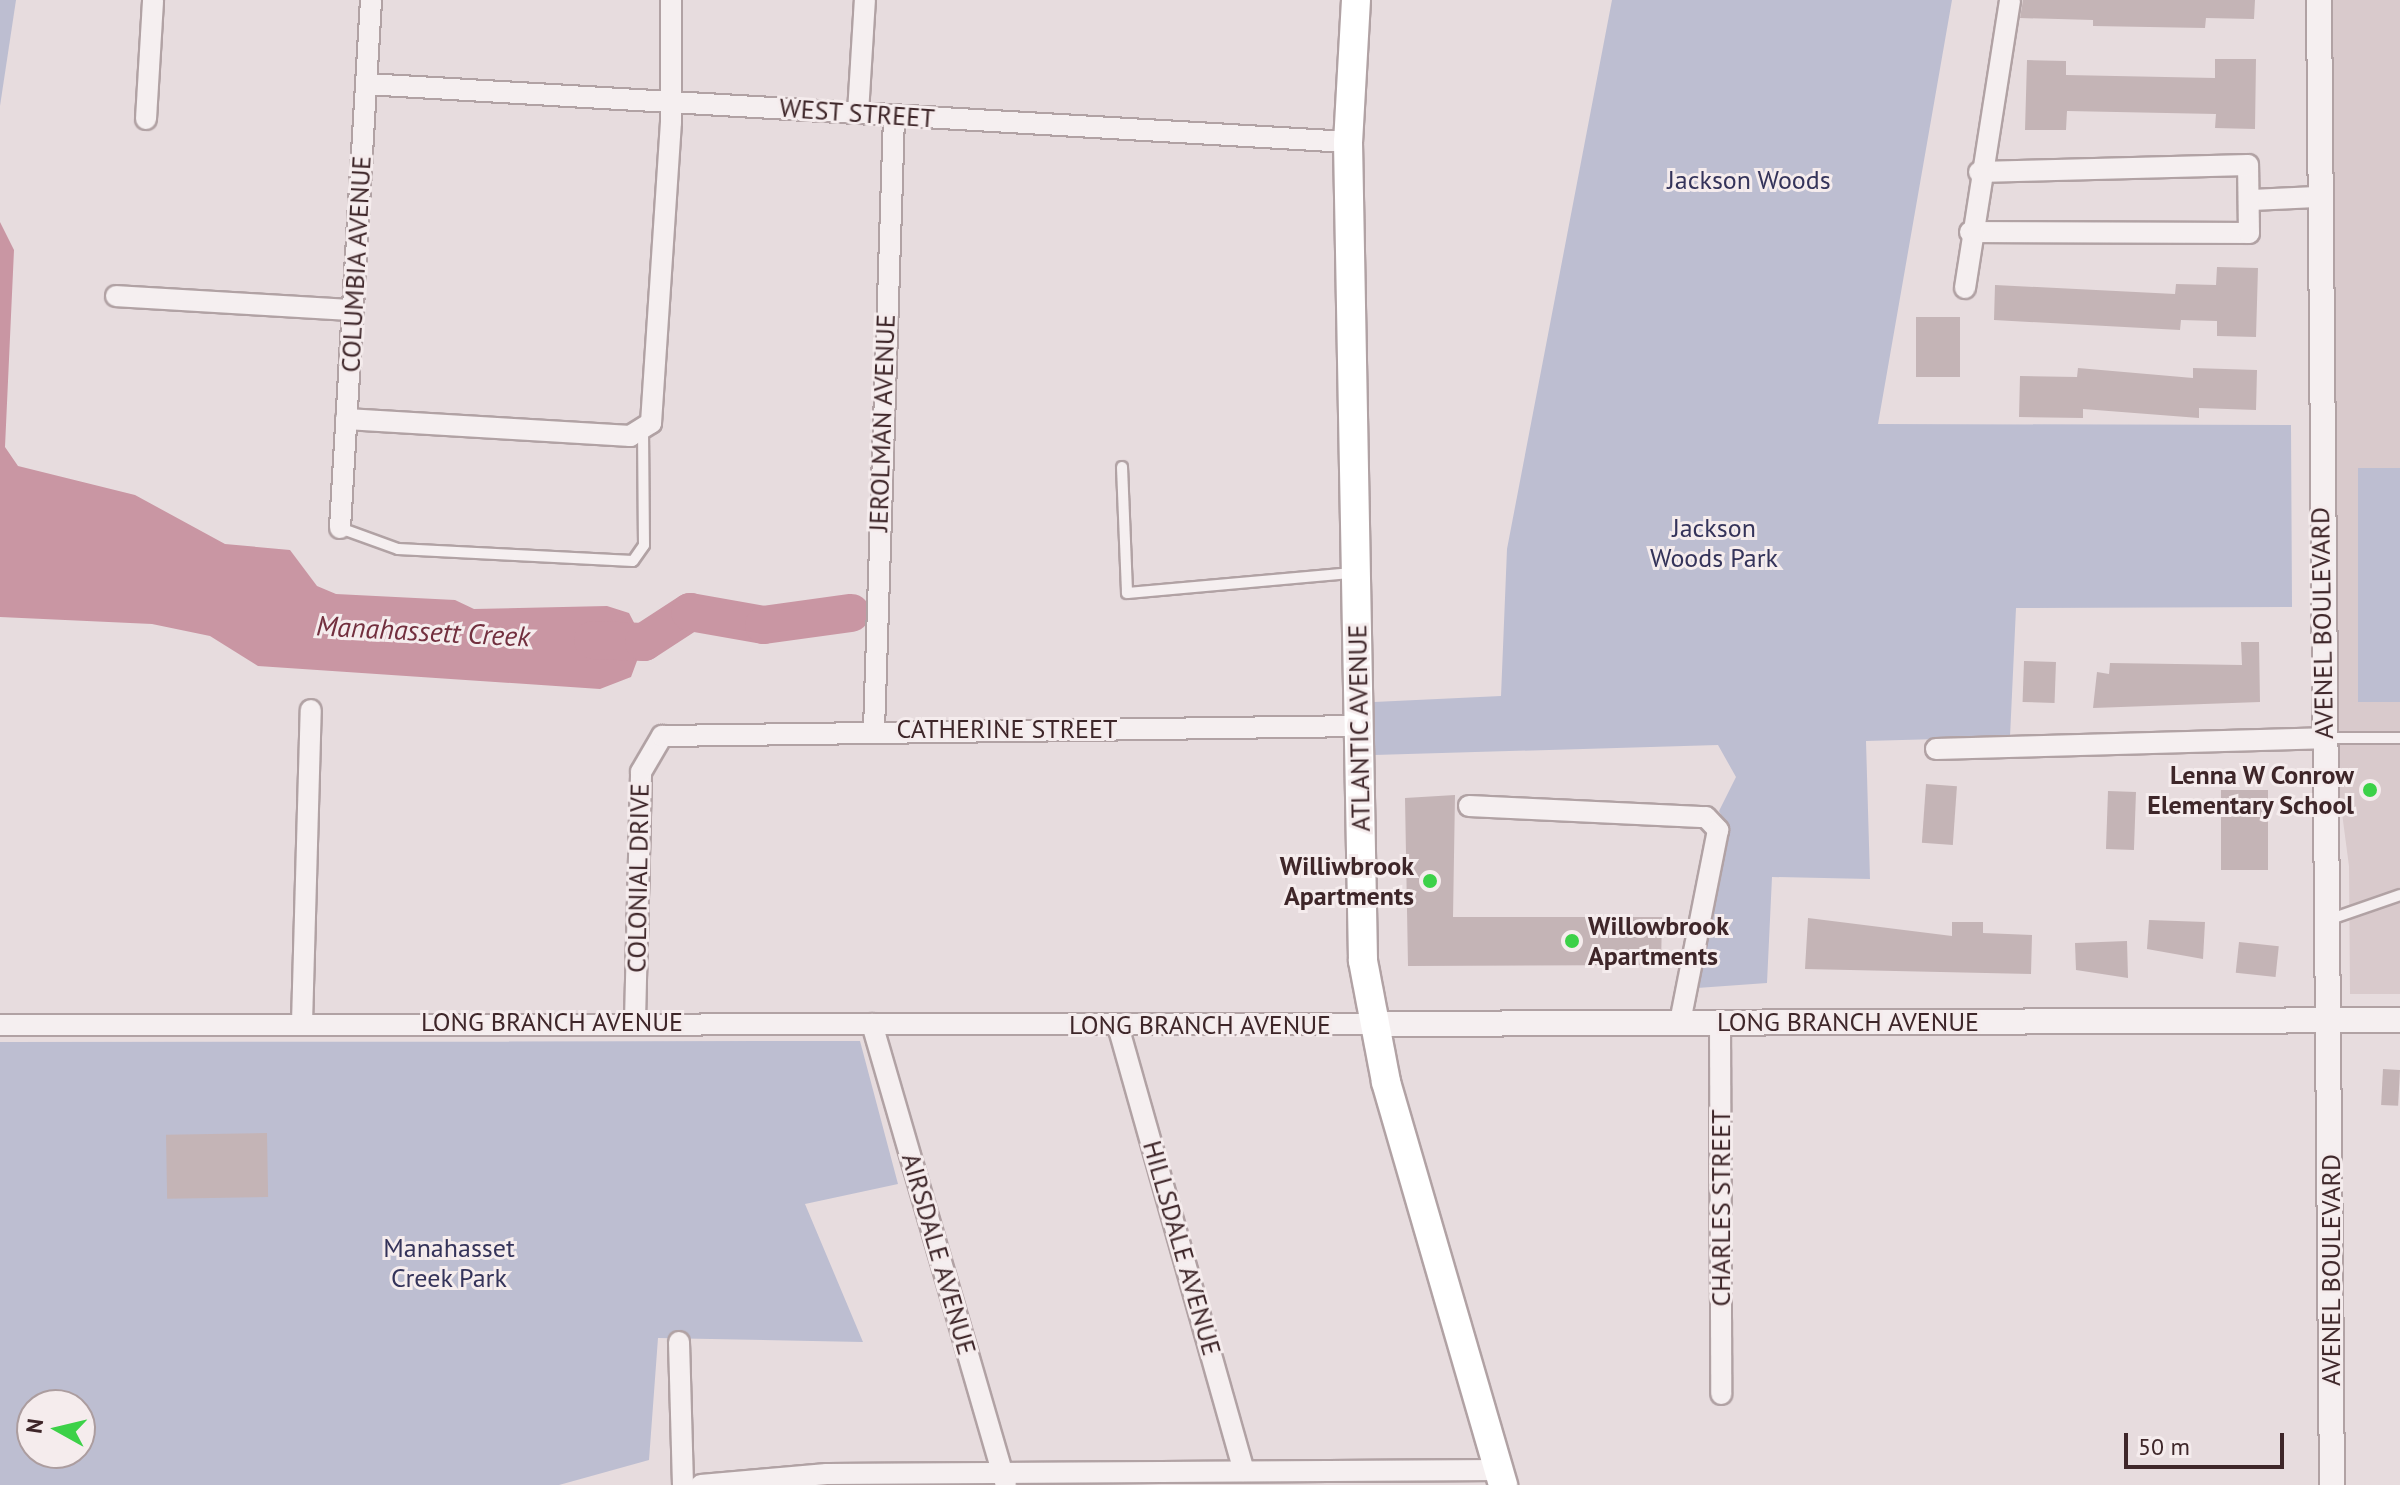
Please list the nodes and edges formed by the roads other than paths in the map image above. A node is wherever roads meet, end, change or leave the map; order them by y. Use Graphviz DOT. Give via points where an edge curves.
graph roads {
  1 [pos="153,0"];
  2 [pos="371,0"];
  3 [pos="671,0"];
  4 [pos="865,0"];
  5 [pos="1356,0"];
  6 [pos="2010,0"];
  7 [pos="2319,0"];
  8 [pos="366,84"];
  9 [pos="669,101"];
  10 [pos="858,113"];
  11 [pos="894,116"];
  12 [pos="146,119"];
  13 [pos="1348,142"];
  14 [pos="1979,172"];
  15 [pos="2317,197"];
  16 [pos="2251,200"];
  17 [pos="1970,232"];
  18 [pos="1965,288"];
  19 [pos="116,296"];
  20 [pos="353,310"];
  21 [pos="346,419"];
  22 [pos="643,432"];
  23 [pos="1122,467"];
  24 [pos="340,528"];
  25 [pos="1355,573"];
  26 [pos="311,710"];
  27 [pos="1359,726"];
  28 [pos="874,730"];
  29 [pos="2323,738"];
  30 [pos="2400,738"];
  31 [pos="656,740"];
  32 [pos="1936,749"];
  33 [pos="1469,806"];
  34 [pos="2400,895"];
  35 [pos="2328,920"];
  36 [pos="2400,1020"];
  37 [pos="635,1021"];
  38 [pos="2330,1021"];
  39 [pos="1680,1022"];
  40 [pos="1720,1022"];
  41 [pos="302,1023"];
  42 [pos="872,1024"];
  43 [pos="1375,1024"];
  44 [pos="0,1025"];
  45 [pos="1118,1026"];
  46 [pos="679,1342"];
  47 [pos="1721,1394"];
  48 [pos="1244,1471"];
  49 [pos="1501,1477"];
  50 [pos="1004,1479"];
  51 [pos="683,1485"];
  52 [pos="701,1485"];
  53 [pos="2332,1485"];
  1 -- 12 [label="street"];
  2 -- 8 [label="street, COLUMBIA AVENUE"];
  3 -- 9 [label="street"];
  4 -- 10 [label="street"];
  5 -- 13 [label="main road, ATLANTIC AVENUE"];
  6 -- 14 [label="street"];
  7 -- 15 [label="street, AVENEL BOULEVARD"];
  8 -- 9 [label="street, WEST STREET"];
  8 -- 20 [label="street, COLUMBIA AVENUE"];
  9 -- 10 [label="street, WEST STREET"];
  9 -- 22 [label="street" via="659,338 653,414"];
  10 -- 11 [label="street, WEST STREET"];
  11 -- 13 [label="street, WEST STREET"];
  11 -- 28 [label="street, JEROLMAN AVENUE"];
  13 -- 25 [label="main road, ATLANTIC AVENUE"];
  14 -- 16 [label="street" via="2248,165"];
  14 -- 17 [label="street"];
  15 -- 16 [label="street"];
  15 -- 29 [label="street, AVENEL BOULEVARD"];
  16 -- 17 [label="street" via="2249,233"];
  17 -- 18 [label="street"];
  19 -- 20 [label="street"];
  20 -- 21 [label="street, COLUMBIA AVENUE"];
  21 -- 22 [label="street"];
  21 -- 24 [label="street, COLUMBIA AVENUE"];
  22 -- 24 [label="lane" via="644,545 633,561 398,549"];
  23 -- 25 [label="lane" via="1127,593"];
  25 -- 27 [label="main road, ATLANTIC AVENUE"];
  26 -- 41 [label="street"];
  27 -- 28 [label="street, CATHERINE STREET"];
  27 -- 43 [label="main road, ATLANTIC AVENUE" via="1363,961"];
  28 -- 31 [label="street, CATHERINE STREET" via="674,731"];
  29 -- 30 [label="lane"];
  29 -- 32 [label="street"];
  29 -- 35 [label="street, AVENEL BOULEVARD"];
  31 -- 37 [label="street, COLONIAL DRIVE" via="641,772"];
  33 -- 39 [label="street" via="1706,817 1718,830"];
  34 -- 35 [label="lane"];
  35 -- 38 [label="street, AVENEL BOULEVARD"];
  36 -- 38 [label="street, LONG BRANCH AVENUE"];
  37 -- 41 [label="street, LONG BRANCH AVENUE"];
  37 -- 42 [label="street, LONG BRANCH AVENUE"];
  38 -- 40 [label="street, LONG BRANCH AVENUE"];
  38 -- 53 [label="street, AVENEL BOULEVARD"];
  39 -- 40 [label="street, LONG BRANCH AVENUE"];
  39 -- 43 [label="street, LONG BRANCH AVENUE"];
  40 -- 47 [label="street, CHARLES STREET"];
  41 -- 44 [label="street, LONG BRANCH AVENUE"];
  42 -- 45 [label="street, LONG BRANCH AVENUE"];
  42 -- 50 [label="street, AIRSDALE AVENUE"];
  43 -- 45 [label="street, LONG BRANCH AVENUE"];
  43 -- 49 [label="main road, ATLANTIC AVENUE"];
  45 -- 48 [label="street, HILLSDALE AVENUE"];
  46 -- 51 [label="street"];
  48 -- 49 [label="street"];
  48 -- 50 [label="street"];
  50 -- 52 [label="street" via="827,1474"];
}
